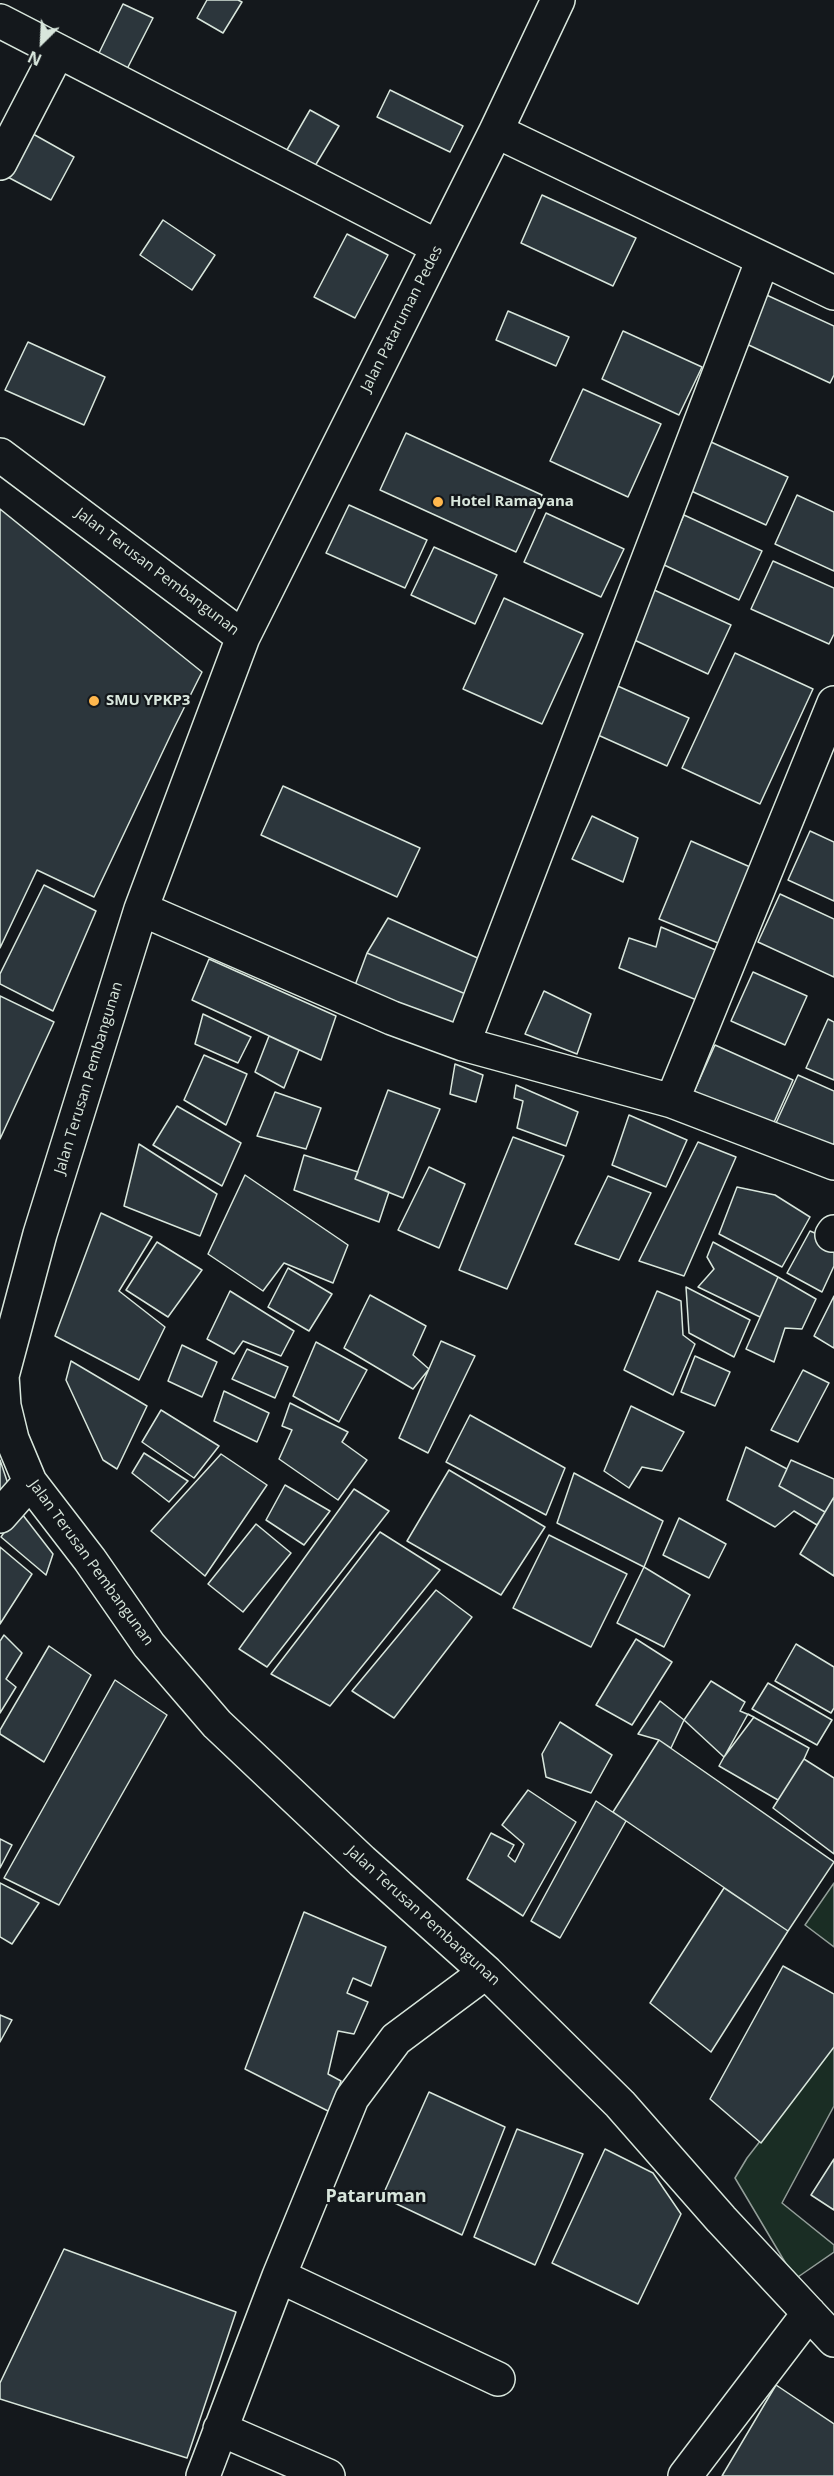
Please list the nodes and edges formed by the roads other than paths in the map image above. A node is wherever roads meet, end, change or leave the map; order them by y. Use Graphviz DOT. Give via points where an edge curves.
graph roads {
  1 [pos="558,0"];
  2 [pos="0,21"];
  3 [pos="58,51"];
  4 [pos="496,131"];
  5 [pos="0,163"];
  6 [pos="438,247"];
  7 [pos="763,260"];
  8 [pos="834,293"];
  9 [pos="0,455"];
  10 [pos="243,637"];
  11 [pos="834,703"];
  12 [pos="141,909"];
  13 [pos="464,1044"];
  14 [pos="672,1101"];
  15 [pos="834,1164"];
  16 [pos="6,1338"];
  17 [pos="1,1377"];
  18 [pos="30,1482"];
  19 [pos="0,1516"];
  20 [pos="486,1972"];
  21 [pos="279,2277"];
  22 [pos="809,2313"];
  23 [pos="834,2340"];
  24 [pos="498,2379"];
  25 [pos="220,2429"];
  26 [pos="203,2476"];
  27 [pos="328,2476"];
  28 [pos="685,2476"];
  1 -- 4 [label="street, Jalan Pataruman Pedes"];
  2 -- 3 [label="street"];
  3 -- 5 [label="street"];
  3 -- 6 [label="street"];
  4 -- 6 [label="street, Jalan Pataruman Pedes"];
  4 -- 7 [label="street"];
  6 -- 10 [label="street, Jalan Pataruman Pedes"];
  7 -- 8 [label="street"];
  7 -- 13 [label="street"];
  9 -- 10 [label="street, Jalan Terusan Pembangunan"];
  10 -- 12 [label="street, Jalan Terusan Pembangunan"];
  11 -- 14 [label="street"];
  12 -- 13 [label="street" via="392,1018"];
  12 -- 16 [label="street, Jalan Terusan Pembangunan"];
  13 -- 14 [label="street"];
  14 -- 15 [label="street"];
  16 -- 17 [label="street, Jalan Terusan Pembangunan"];
  17 -- 18 [label="street, Jalan Terusan Pembangunan" via="12,1439"];
  18 -- 19 [label="street"];
  18 -- 20 [label="street, Jalan Terusan Pembangunan" via="149,1645 217,1724 362,1862"];
  20 -- 21 [label="street" via="396,2039 352,2098"];
  20 -- 22 [label="street, Jalan Terusan Pembangunan" via="620,2103"];
  21 -- 24 [label="street"];
  21 -- 25 [label="street"];
  22 -- 23 [label="street, Jalan Terusan Pembangunan"];
  22 -- 28 [label="street"];
  25 -- 26 [label="street"];
  25 -- 27 [label="street"];
}
